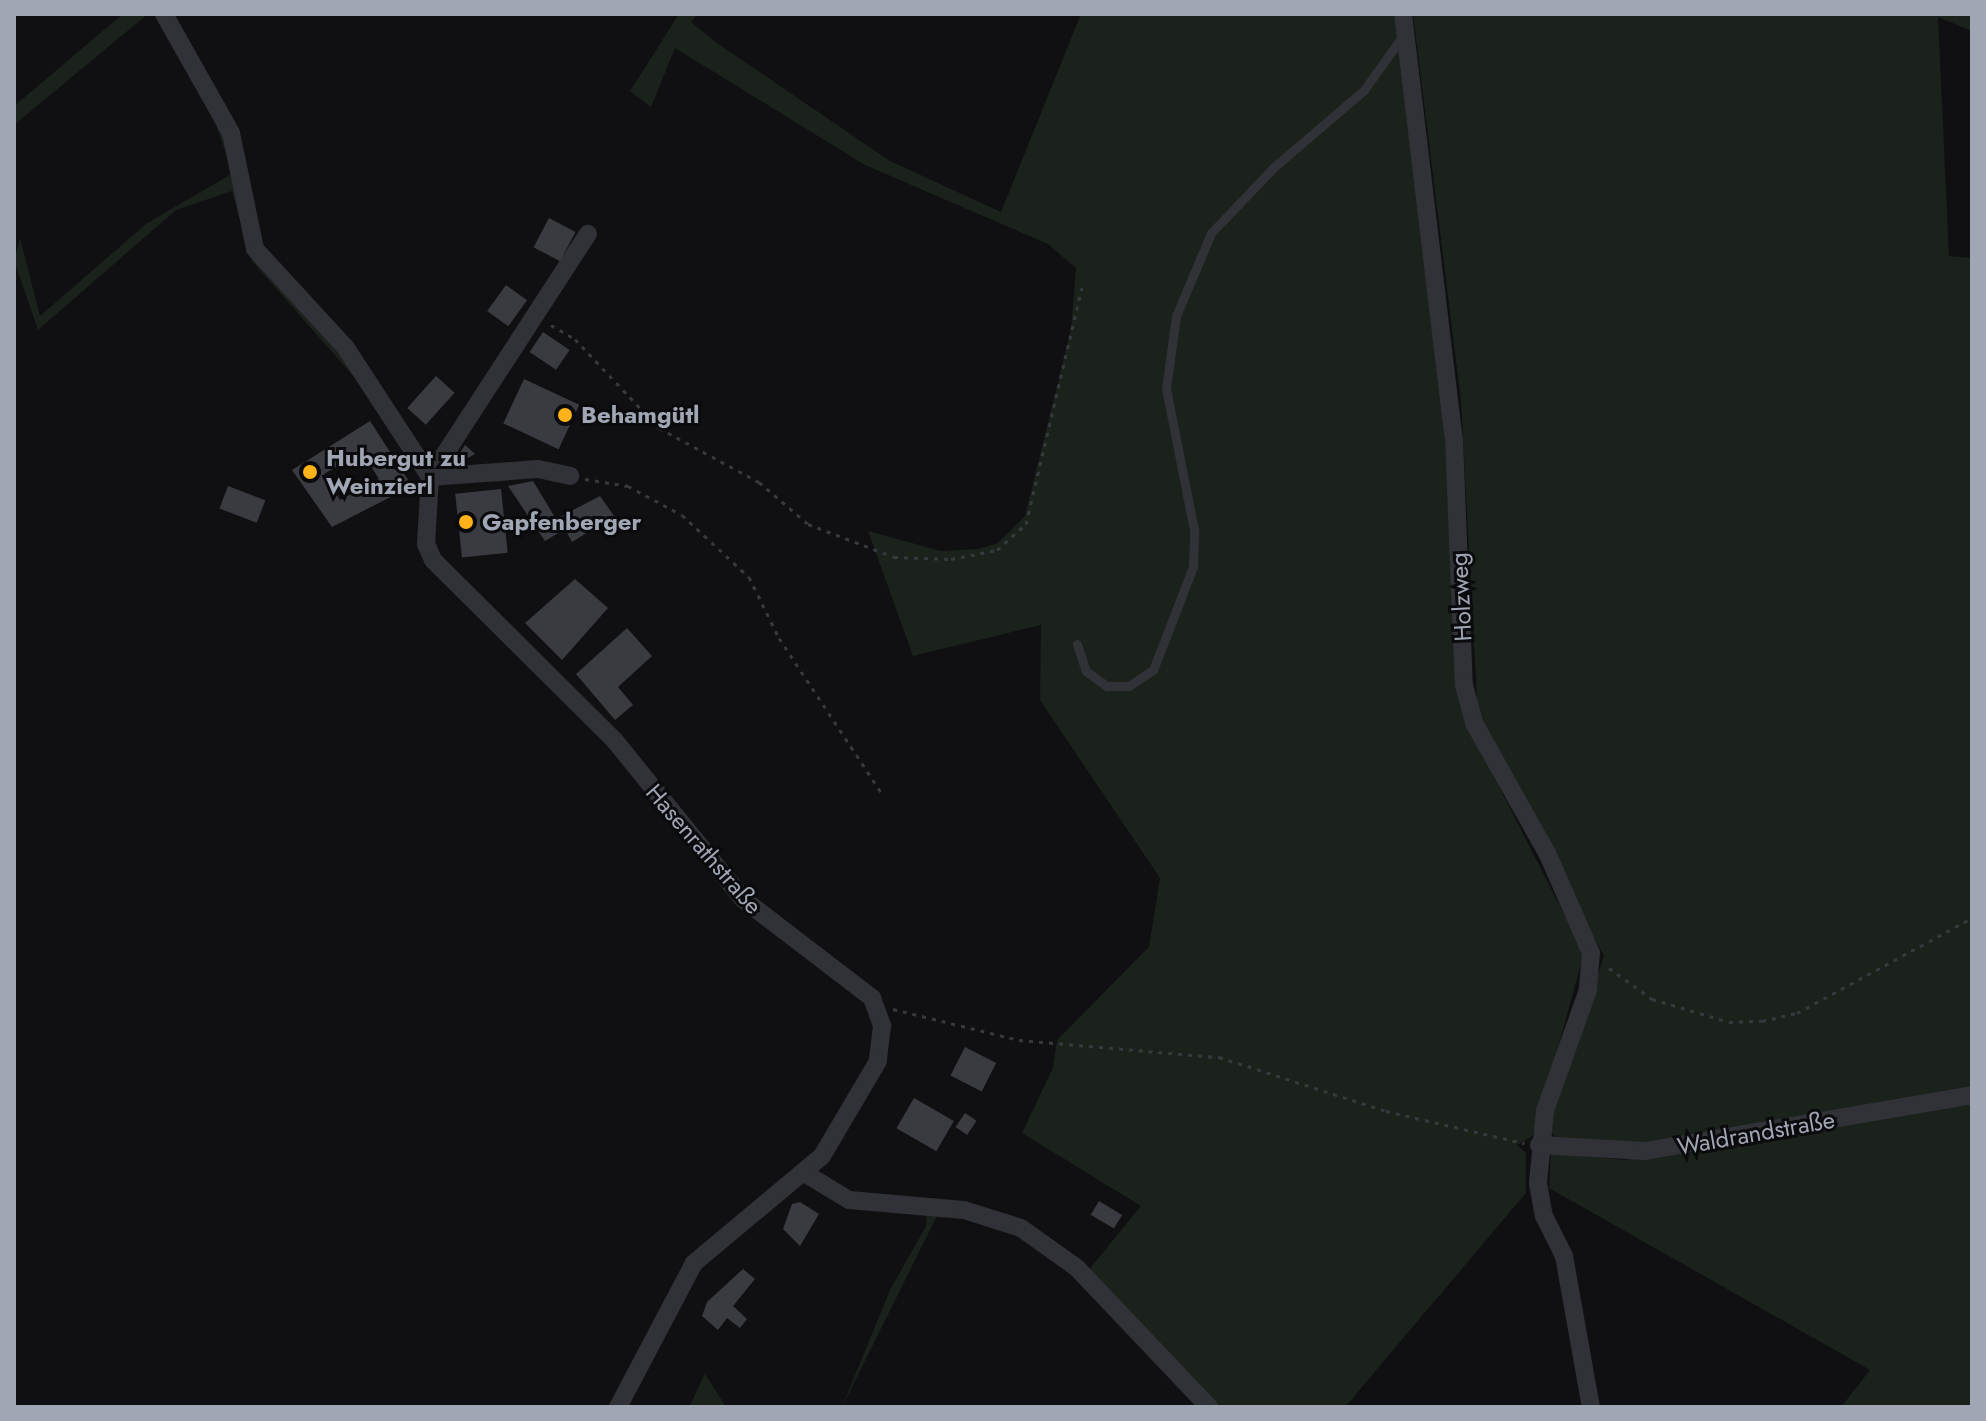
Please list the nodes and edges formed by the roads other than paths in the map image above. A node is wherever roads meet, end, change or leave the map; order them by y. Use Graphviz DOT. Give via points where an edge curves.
graph roads {
  1 [pos="164,14"];
  2 [pos="1403,14"];
  3 [pos="1404,34"];
  4 [pos="588,234"];
  5 [pos="570,476"];
  6 [pos="430,477"];
  7 [pos="1077,644"];
  8 [pos="1972,1095"];
  9 [pos="1539,1145"];
  10 [pos="806,1174"];
  11 [pos="618,1407"];
  12 [pos="1209,1407"];
  13 [pos="1591,1407"];
  1 -- 6 [label="street" via="231,133 255,249 346,348"];
  2 -- 3 [label="street, Holzweg"];
  3 -- 7 [label="lane" via="1364,90 1274,167 1211,233 1176,316 1166,389 1194,530 1193,567 1153,670 1129,686 1107,686 1086,671"];
  3 -- 9 [label="street, Holzweg" via="1454,440 1464,685 1474,723 1548,855 1591,953 1588,990 1553,1080"];
  4 -- 6 [label="street, Hasenrathstraße" via="536,324 495,372"];
  5 -- 6 [label="street" via="526,469"];
  6 -- 10 [label="street, Hasenrathstraße" via="426,544 433,560 615,741 743,899 872,998 882,1026 878,1061"];
  8 -- 9 [label="street, Waldrandstraße" via="1645,1151"];
  9 -- 13 [label="street" via="1544,1216 1564,1256"];
  10 -- 11 [label="street" via="694,1263"];
  10 -- 12 [label="street" via="849,1200 964,1210 1045,1242"];
}
